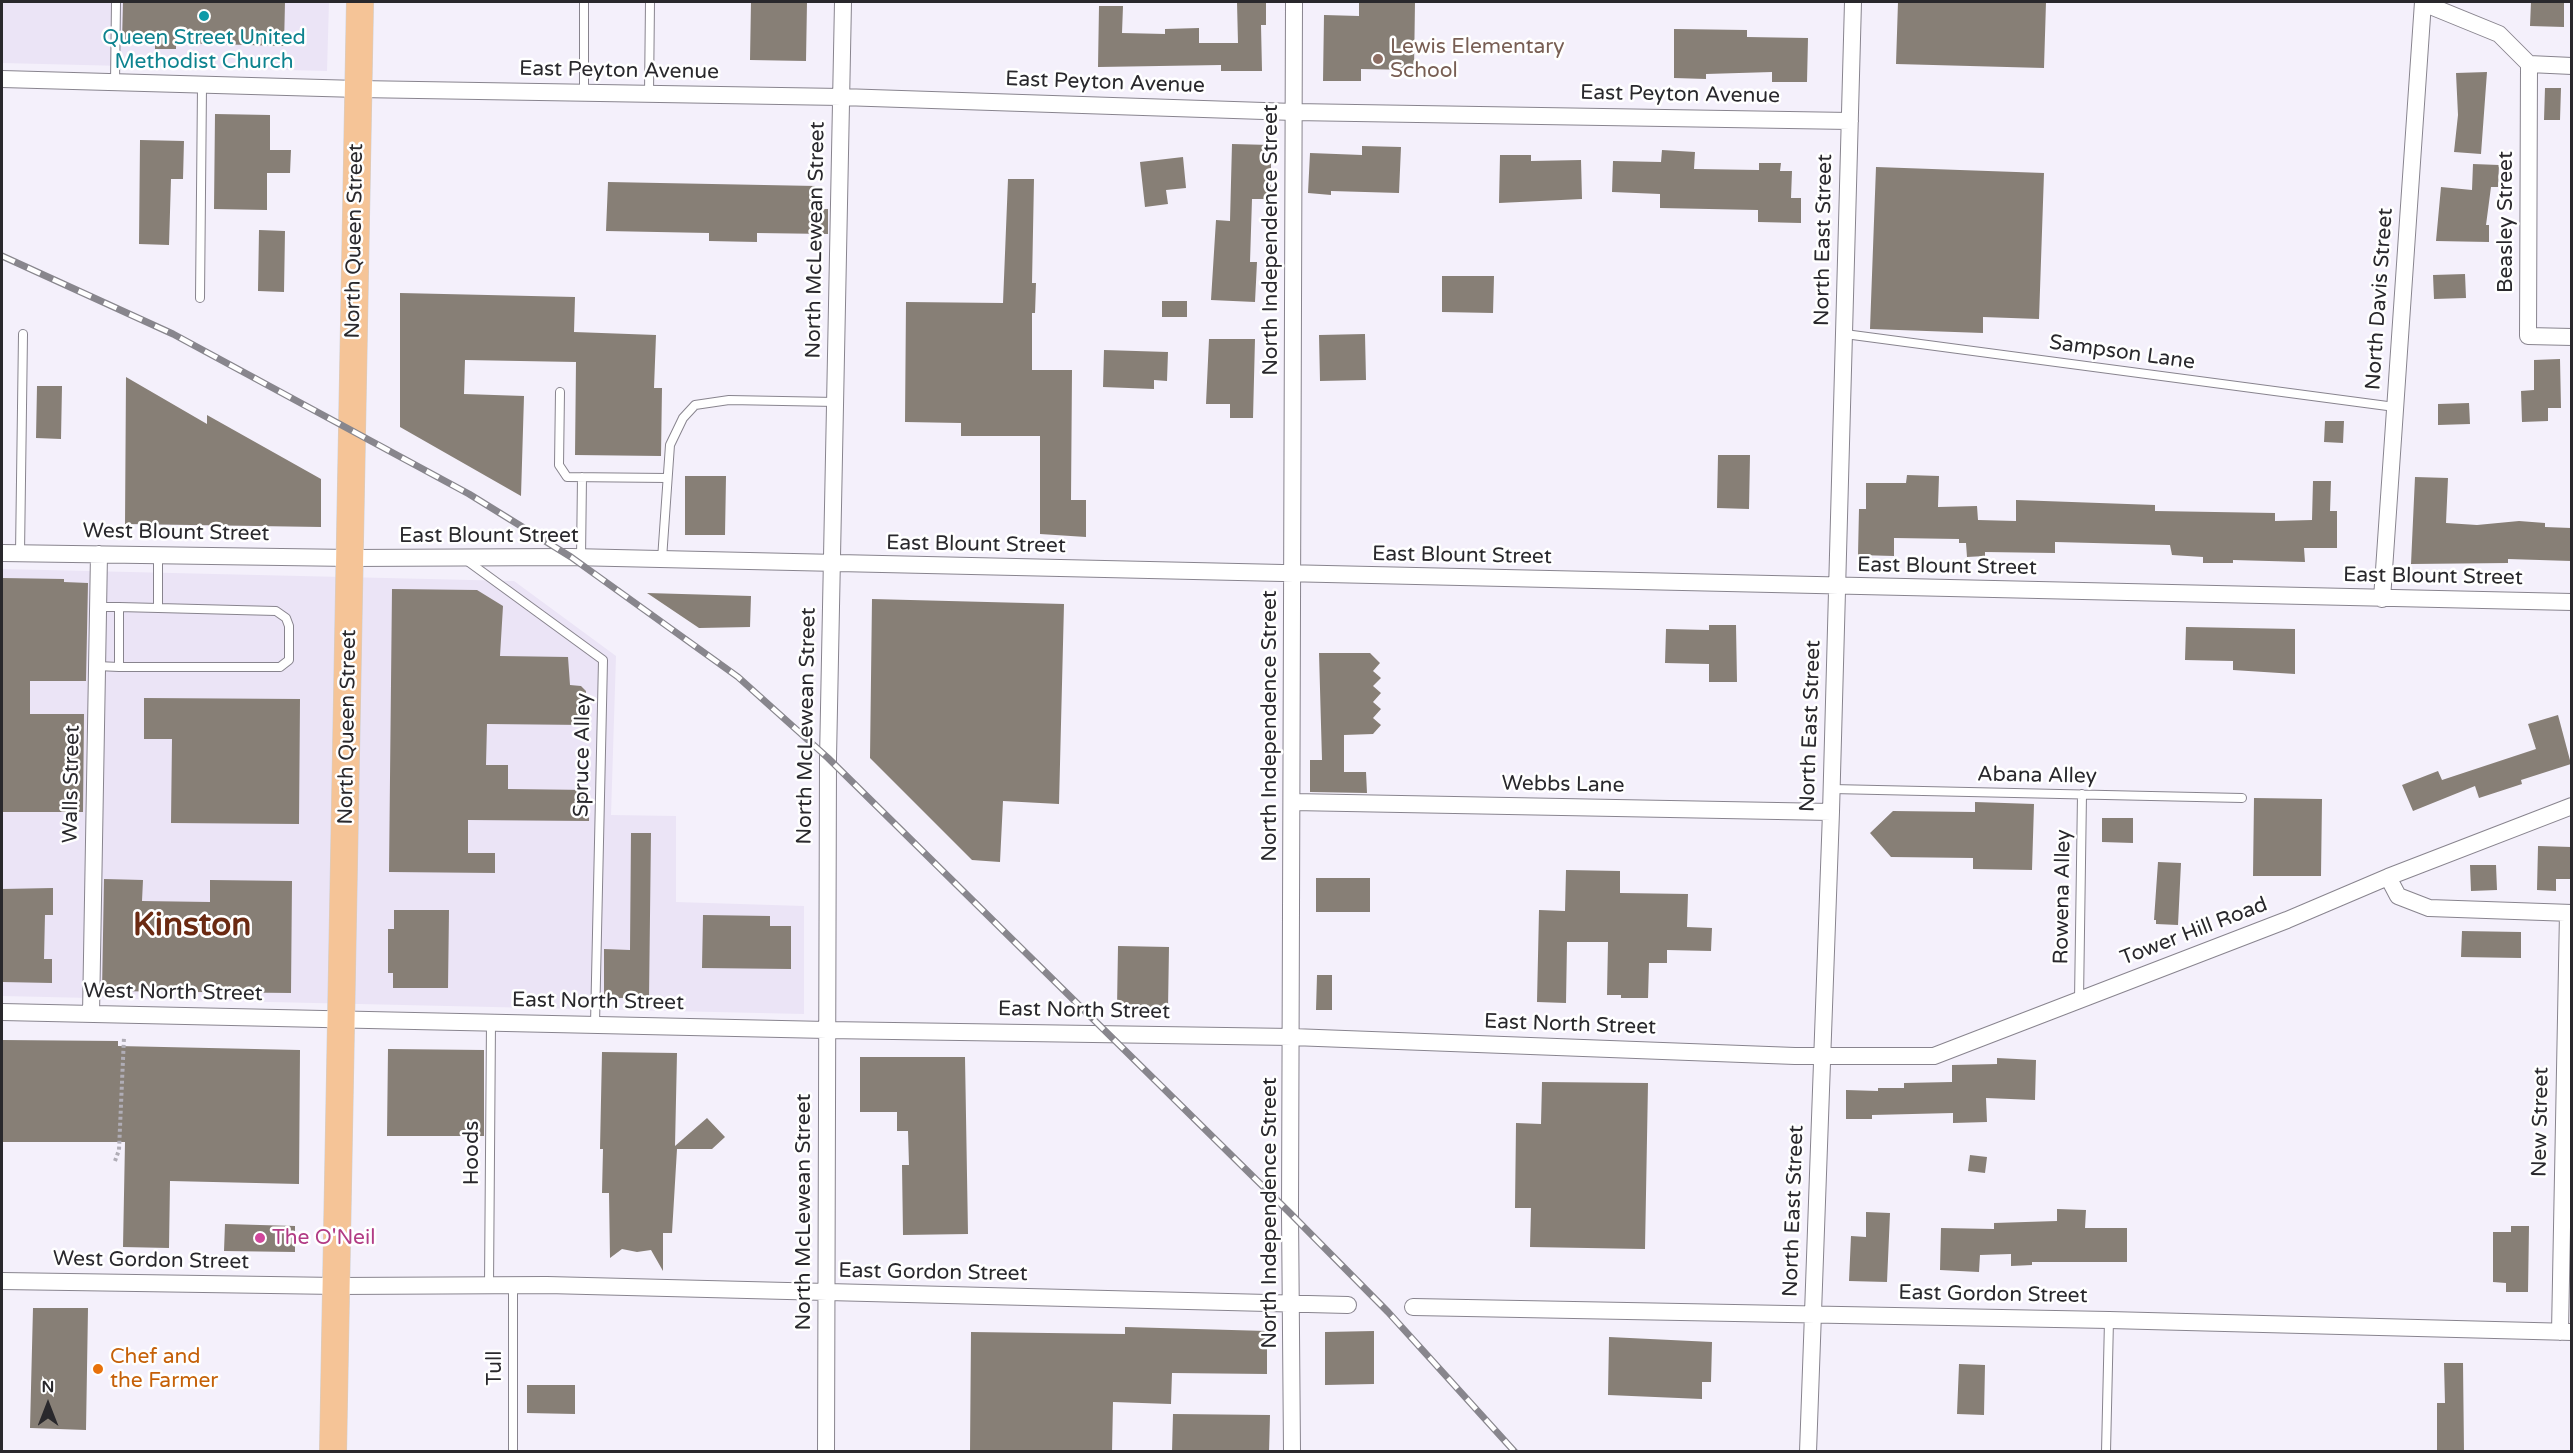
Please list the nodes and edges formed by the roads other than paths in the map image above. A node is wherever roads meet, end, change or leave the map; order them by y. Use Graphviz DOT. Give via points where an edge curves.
graph roads {
  1 [pos="116,2"];
  2 [pos="360,2"];
  3 [pos="584,2"];
  4 [pos="650,2"];
  5 [pos="843,2"];
  6 [pos="1294,2"];
  7 [pos="1853,2"];
  8 [pos="2423,2"];
  9 [pos="2529,64"];
  10 [pos="2571,66"];
  11 [pos="2,79"];
  12 [pos="115,83"];
  13 [pos="202,86"];
  14 [pos="358,89"];
  15 [pos="584,93"];
  16 [pos="649,94"];
  17 [pos="841,97"];
  18 [pos="1294,112"];
  19 [pos="1850,121"];
  20 [pos="200,298"];
  21 [pos="23,334"];
  22 [pos="1845,334"];
  23 [pos="2571,337"];
  24 [pos="560,392"];
  25 [pos="836,402"];
  26 [pos="2395,407"];
  27 [pos="582,477"];
  28 [pos="667,478"];
  29 [pos="2,553"];
  30 [pos="20,553"];
  31 [pos="99,554"];
  32 [pos="158,555"];
  33 [pos="351,558"];
  34 [pos="463,558"];
  35 [pos="581,558"];
  36 [pos="662,560"];
  37 [pos="833,565"];
  38 [pos="1293,575"];
  39 [pos="1838,587"];
  40 [pos="2382,599"];
  41 [pos="2571,602"];
  42 [pos="98,607"];
  43 [pos="119,608"];
  44 [pos="158,608"];
  45 [pos="97,666"];
  46 [pos="119,667"];
  47 [pos="1832,789"];
  48 [pos="2082,794"];
  49 [pos="2242,798"];
  50 [pos="1293,802"];
  51 [pos="2571,806"];
  52 [pos="1832,812"];
  53 [pos="2388,877"];
  54 [pos="2570,913"];
  55 [pos="2079,1000"];
  56 [pos="2,1012"];
  57 [pos="91,1014"];
  58 [pos="343,1019"];
  59 [pos="491,1021"];
  60 [pos="595,1024"];
  61 [pos="827,1030"];
  62 [pos="1292,1037"];
  63 [pos="1824,1056"];
  64 [pos="2,1281"];
  65 [pos="489,1285"];
  66 [pos="513,1285"];
  67 [pos="337,1286"];
  68 [pos="826,1293"];
  69 [pos="1293,1303"];
  70 [pos="1348,1305"];
  71 [pos="1413,1307"];
  72 [pos="1813,1314"];
  73 [pos="2109,1320"];
  74 [pos="2566,1332"];
  75 [pos="333,1452"];
  76 [pos="513,1452"];
  77 [pos="826,1452"];
  78 [pos="1292,1452"];
  79 [pos="1808,1452"];
  80 [pos="2106,1452"];
  1 -- 12 [label="lane"];
  2 -- 14 [label="main road, North Queen Street"];
  3 -- 15 [label="lane"];
  4 -- 16 [label="lane"];
  5 -- 17 [label="street, North McLewean Street"];
  6 -- 18 [label="street, North Independence Street"];
  7 -- 19 [label="street, North East Street"];
  8 -- 9 [label="street" via="2499,34"];
  8 -- 26 [label="street, North Davis Street"];
  9 -- 10 [label="street"];
  9 -- 23 [label="street, Beasley Street" via="2528,336"];
  11 -- 12 [label="street, East Peyton Avenue"];
  12 -- 13 [label="street, East Peyton Avenue"];
  13 -- 14 [label="street, East Peyton Avenue"];
  13 -- 20 [label="lane"];
  14 -- 15 [label="street, East Peyton Avenue"];
  14 -- 33 [label="main road, North Queen Street"];
  15 -- 16 [label="street, East Peyton Avenue"];
  16 -- 17 [label="street, East Peyton Avenue"];
  17 -- 18 [label="street, East Peyton Avenue"];
  17 -- 25 [label="street, North McLewean Street"];
  18 -- 19 [label="street, East Peyton Avenue"];
  18 -- 38 [label="street, North Independence Street"];
  19 -- 22 [label="street, North East Street"];
  21 -- 30 [label="lane"];
  22 -- 26 [label="lane, Sampson Lane"];
  22 -- 39 [label="street, North East Street"];
  24 -- 27 [label="lane" via="559,465 567,477"];
  25 -- 28 [label="lane" via="729,400 695,405 675,431"];
  25 -- 37 [label="street, North McLewean Street"];
  26 -- 40 [label="street, North Davis Street"];
  27 -- 28 [label="lane"];
  27 -- 35 [label="lane"];
  28 -- 36 [label="lane"];
  29 -- 30 [label="street, West Blount Street"];
  30 -- 31 [label="street, West Blount Street"];
  31 -- 32 [label="street, West Blount Street"];
  31 -- 42 [label="street, Walls Street"];
  32 -- 33 [label="street, West Blount Street"];
  32 -- 44 [label="lane"];
  33 -- 34 [label="street, East Blount Street"];
  33 -- 58 [label="main road, North Queen Street"];
  34 -- 35 [label="street, East Blount Street"];
  34 -- 60 [label="lane, Spruce Alley" via="603,660"];
  35 -- 36 [label="street, East Blount Street"];
  36 -- 37 [label="street, East Blount Street"];
  37 -- 38 [label="street, East Blount Street"];
  37 -- 61 [label="street, North McLewean Street"];
  38 -- 39 [label="street, East Blount Street"];
  38 -- 50 [label="street, North Independence Street"];
  39 -- 40 [label="street, East Blount Street"];
  39 -- 47 [label="street, North East Street"];
  40 -- 41 [label="street, East Blount Street"];
  42 -- 43 [label="lane"];
  42 -- 45 [label="street, Walls Street"];
  43 -- 44 [label="lane"];
  43 -- 46 [label="lane"];
  44 -- 46 [label="lane" via="276,611 289,626 289,660 280,668"];
  45 -- 46 [label="lane"];
  45 -- 57 [label="street, Walls Street"];
  47 -- 48 [label="lane, Abana Alley"];
  47 -- 52 [label="street, North East Street"];
  48 -- 49 [label="lane, Abana Alley"];
  48 -- 55 [label="lane, Rowena Alley"];
  50 -- 52 [label="street, Webbs Lane"];
  50 -- 62 [label="street, North Independence Street"];
  51 -- 53 [label="street, Tower Hill Road"];
  52 -- 63 [label="street, North East Street"];
  53 -- 54 [label="street" via="2398,896 2429,908"];
  53 -- 55 [label="street, Tower Hill Road"];
  54 -- 74 [label="street, New Street"];
  55 -- 63 [label="street, Tower Hill Road" via="1934,1056"];
  56 -- 57 [label="street, West North Street"];
  57 -- 58 [label="street, West North Street"];
  58 -- 59 [label="street, East North Street"];
  58 -- 67 [label="main road, North Queen Street"];
  59 -- 60 [label="street, East North Street"];
  59 -- 65 [label="lane, Hoods"];
  60 -- 61 [label="street, East North Street"];
  61 -- 62 [label="street, East North Street"];
  61 -- 68 [label="street, North McLewean Street"];
  62 -- 63 [label="street, East North Street"];
  62 -- 69 [label="street, North Independence Street"];
  63 -- 72 [label="street, North East Street"];
  64 -- 67 [label="street, West Gordon Street"];
  65 -- 66 [label="street, East Gordon Street"];
  65 -- 67 [label="street, East Gordon Street"];
  66 -- 68 [label="street, East Gordon Street"];
  66 -- 76 [label="lane, Tull"];
  67 -- 75 [label="main road, North Queen Street"];
  68 -- 69 [label="street, East Gordon Street"];
  68 -- 77 [label="street, North McLewean Street"];
  69 -- 70 [label="street, East Gordon Street"];
  69 -- 78 [label="street, North Independence Street"];
  71 -- 72 [label="street, East Gordon Street"];
  72 -- 73 [label="street, East Gordon Street"];
  72 -- 79 [label="street, North East Street"];
  73 -- 74 [label="street, East Gordon Street"];
  73 -- 80 [label="lane"];
}
